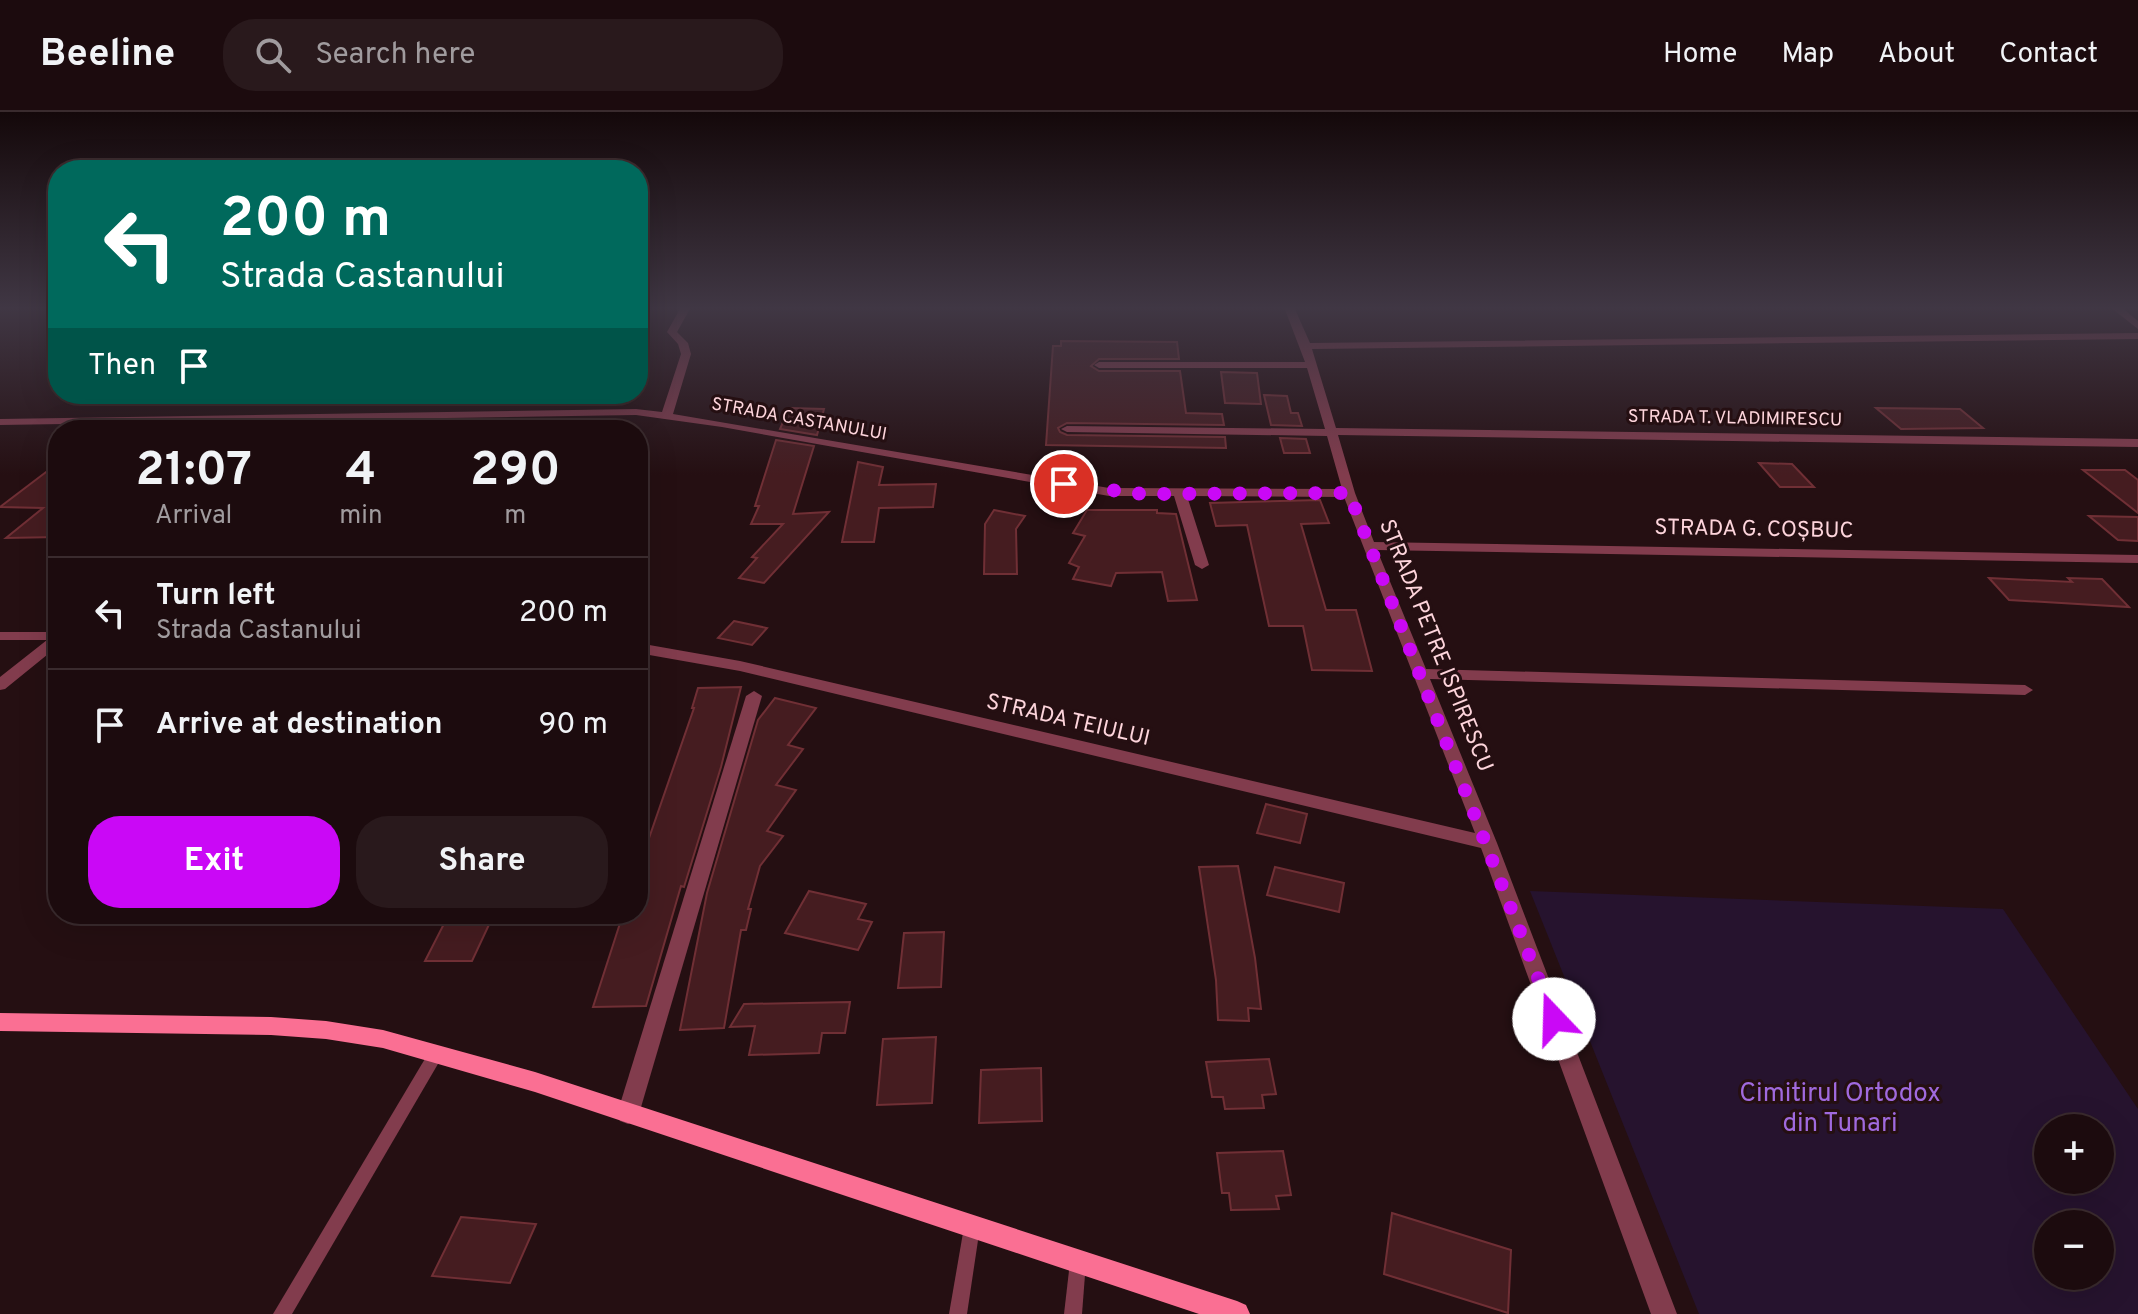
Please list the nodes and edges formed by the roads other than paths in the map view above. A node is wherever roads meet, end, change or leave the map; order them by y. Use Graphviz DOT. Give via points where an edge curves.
graph roads {
  1 [pos="683,363"];
  2 [pos="1099,365"];
  3 [pos="1312,365"];
  4 [pos="667,415"];
  5 [pos="213,419"];
  6 [pos="142,420"];
  7 [pos="48,421"];
  8 [pos="0,422"];
  9 [pos="1067,429"];
  10 [pos="1333,432"];
  11 [pos="2138,443"];
  12 [pos="1349,493"];
  13 [pos="1180,495"];
  14 [pos="1369,546"];
  15 [pos="2138,559"];
  16 [pos="1202,565"];
  17 [pos="0,636"];
  18 [pos="48,638"];
  19 [pos="48,646"];
  20 [pos="648,650"];
  21 [pos="1420,674"];
  22 [pos="0,685"];
  23 [pos="2025,690"];
  24 [pos="754,696"];
  25 [pos="1488,843"];
  26 [pos="0,1022"];
  27 [pos="437,1052"];
  28 [pos="628,1114"];
  29 [pos="972,1227"];
  30 [pos="1078,1262"];
  31 [pos="282,1314"];
  32 [pos="958,1314"];
  33 [pos="1073,1314"];
  34 [pos="1237,1314"];
  35 [pos="1664,1314"];
  1 -- 4 [label="street"];
  2 -- 3 [label="street"];
  3 -- 10 [label="street, STRADA PETRE ISPIRESCU"];
  4 -- 5 [label="street, STRADA CASTANULUI" via="596,411"];
  4 -- 13 [label="street, STRADA CASTANULUI" via="1109,492"];
  5 -- 6 [label="street, STRADA CASTANULUI"];
  7 -- 8 [label="street, STRADA CASTANULUI"];
  9 -- 10 [label="street, STRADA T. VLADIMIRESCU"];
  10 -- 11 [label="street, STRADA T. VLADIMIRESCU"];
  10 -- 12 [label="street, STRADA PETRE ISPIRESCU"];
  12 -- 13 [label="street, STRADA CASTANULUI"];
  12 -- 14 [label="street, STRADA PETRE ISPIRESCU"];
  13 -- 16 [label="street"];
  14 -- 15 [label="street, STRADA G. COȘBUC"];
  14 -- 21 [label="street, STRADA PETRE ISPIRESCU"];
  17 -- 18 [label="street"];
  19 -- 22 [label="street"];
  20 -- 25 [label="street, STRADA TEIULUI" via="740,666"];
  21 -- 23 [label="street"];
  21 -- 25 [label="street, STRADA PETRE ISPIRESCU"];
  24 -- 28 [label="street"];
  25 -- 35 [label="street, STRADA PETRE ISPIRESCU"];
  26 -- 27 [label="main road" via="326,1030"];
  27 -- 28 [label="main road"];
  27 -- 31 [label="lane"];
  28 -- 29 [label="main road"];
  29 -- 30 [label="main road"];
  29 -- 32 [label="lane"];
  30 -- 33 [label="lane"];
  30 -- 34 [label="main road"];
}
